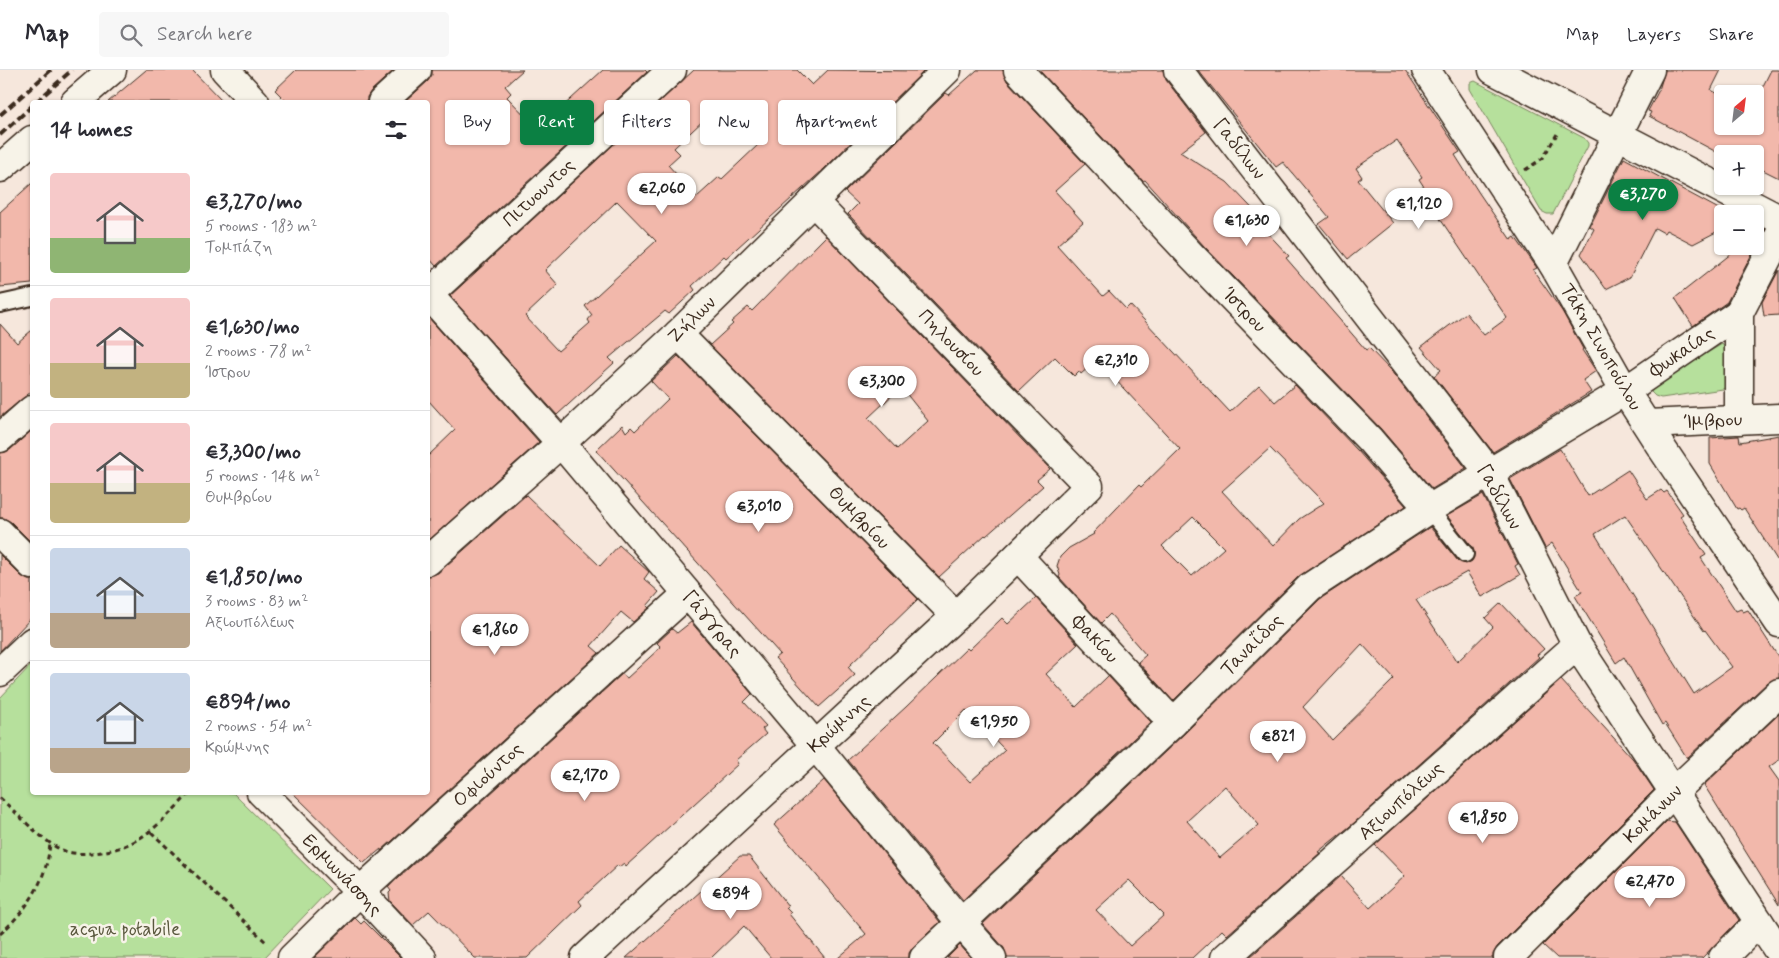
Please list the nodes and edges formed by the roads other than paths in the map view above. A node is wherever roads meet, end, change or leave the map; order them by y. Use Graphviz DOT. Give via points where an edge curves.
graph roads {
  1 [pos="112,70"];
  2 [pos="225,70"];
  3 [pos="416,70"];
  4 [pos="672,70"];
  5 [pos="947,70"];
  6 [pos="1018,70"];
  7 [pos="1178,70"];
  8 [pos="1426,70"];
  9 [pos="1494,70"];
  10 [pos="1650,70"];
  11 [pos="77,100"];
  12 [pos="253,100"];
  13 [pos="384,100"];
  14 [pos="1617,134"];
  15 [pos="30,142"];
  16 [pos="0,168"];
  17 [pos="813,201"];
  18 [pos="1779,219"];
  19 [pos="1779,236"];
  20 [pos="1553,264"];
  21 [pos="430,292"];
  22 [pos="430,296"];
  23 [pos="30,297"];
  24 [pos="0,304"];
  25 [pos="1739,314"];
  26 [pos="678,334"];
  27 [pos="1625,391"];
  28 [pos="30,412"];
  29 [pos="1779,418"];
  30 [pos="1739,420"];
  31 [pos="1647,424"];
  32 [pos="0,438"];
  33 [pos="561,443"];
  34 [pos="1489,472"];
  35 [pos="1089,486"];
  36 [pos="1429,509"];
  37 [pos="0,533"];
  38 [pos="1465,554"];
  39 [pos="1018,556"];
  40 [pos="430,559"];
  41 [pos="30,563"];
  42 [pos="686,594"];
  43 [pos="956,616"];
  44 [pos="1779,623"];
  45 [pos="30,644"];
  46 [pos="1577,645"];
  47 [pos="0,672"];
  48 [pos="1779,693"];
  49 [pos="1173,722"];
  50 [pos="815,745"];
  51 [pos="1674,792"];
  52 [pos="264,795"];
  53 [pos="360,891"];
  54 [pos="1759,922"];
  55 [pos="962,924"];
  56 [pos="1779,952"];
  57 [pos="292,958"];
  58 [pos="422,958"];
  59 [pos="585,958"];
  60 [pos="924,958"];
  61 [pos="992,958"];
  62 [pos="1225,958"];
  63 [pos="1508,958"];
  64 [pos="1724,958"];
  1 -- 11 [label="street"];
  2 -- 12 [label="street"];
  3 -- 13 [label="street"];
  4 -- 21 [label="street, Πιτυουντος"];
  5 -- 17 [label="street, Ζήλων"];
  6 -- 36 [label="street, Ίστρου" via="1370,440"];
  7 -- 34 [label="street, Γαδίλων"];
  8 -- 20 [label="street, Τάκη Σινοπούλου"];
  9 -- 14 [label="street"];
  10 -- 14 [label="street"];
  14 -- 18 [label="street"];
  14 -- 20 [label="street"];
  15 -- 16 [label="street"];
  17 -- 26 [label="street, Ζήλων"];
  17 -- 35 [label="street, Πηλουσίου"];
  19 -- 25 [label="street, Φωκαίας"];
  20 -- 27 [label="street, Τάκη Σινοπούλου"];
  22 -- 33 [label="street, Γάγγρας"];
  23 -- 24 [label="lane"];
  25 -- 27 [label="street, Φωκαίας"];
  25 -- 30 [label="street, Φωκαίας"];
  26 -- 33 [label="street, Ζήλων"];
  26 -- 43 [label="street, Θυμβρίου"];
  27 -- 31 [label="street, Τάκη Σινοπούλου"];
  27 -- 34 [label="street, Ταναΐδος"];
  28 -- 32 [label="street"];
  29 -- 30 [label="street, Ίμβρου"];
  30 -- 31 [label="street, Ίμβρου"];
  31 -- 44 [label="street, Τάκη Σινοπούλου"];
  33 -- 40 [label="street, Ζήλων"];
  33 -- 42 [label="street, Γάγγρας"];
  34 -- 36 [label="street, Ταναΐδος"];
  34 -- 46 [label="street, Γαδίλων"];
  35 -- 39 [label="street, Κρώμνης"];
  36 -- 38 [label="lane, Ίστρου"];
  36 -- 49 [label="street, Ταναΐδος" via="1310,587"];
  37 -- 41 [label="street"];
  39 -- 43 [label="street, Κρώμνης"];
  39 -- 49 [label="street, Φακίου"];
  42 -- 50 [label="street, Γάγγρας"];
  42 -- 53 [label="street, Οφιούντος"];
  43 -- 50 [label="street, Κρώμνης"];
  45 -- 47 [label="street"];
  46 -- 51 [label="street, Γαδίλων"];
  46 -- 62 [label="street, Αξιουπόλεως"];
  48 -- 51 [label="street, Κομάνων"];
  49 -- 55 [label="street, Ταναΐδος"];
  50 -- 55 [label="street, Γάγγρας"];
  50 -- 59 [label="street, Κρώμνης"];
  51 -- 54 [label="street, Γαδίλων"];
  51 -- 63 [label="street, Κομάνων"];
  52 -- 53 [label="street, Ερμωνάσσης"];
  53 -- 57 [label="street, Οφιούντος"];
  53 -- 58 [label="street, Ερμωνάσσης"];
  54 -- 56 [label="street, Γαδίλων"];
  54 -- 64 [label="street"];
  55 -- 60 [label="street, Ταναΐδος"];
  55 -- 61 [label="street, Γάγγρας"];
}
